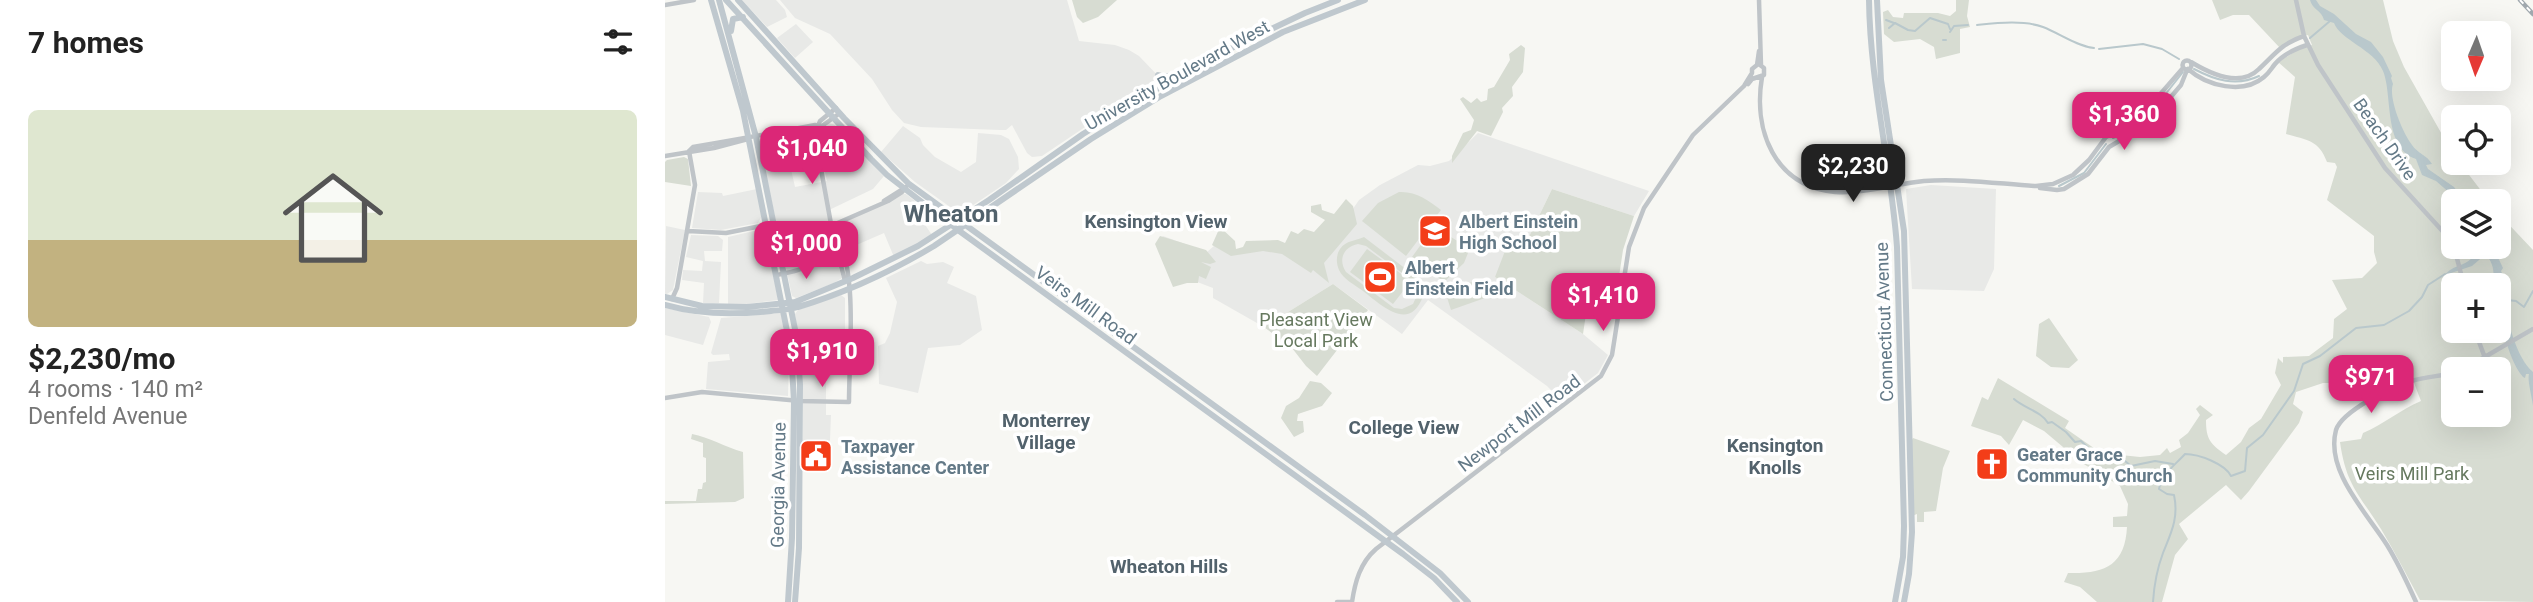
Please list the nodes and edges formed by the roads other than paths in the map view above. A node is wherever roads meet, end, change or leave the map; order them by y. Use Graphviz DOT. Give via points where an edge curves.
graph roads {
  1 [pos="687,0"];
  2 [pos="694,0"];
  3 [pos="738,0"];
  4 [pos="1338,0"];
  5 [pos="1365,0"];
  6 [pos="1759,0"];
  7 [pos="1869,0"];
  8 [pos="1877,0"];
  9 [pos="2296,0"];
  10 [pos="716,1"];
  11 [pos="665,5"];
  12 [pos="743,17"];
  13 [pos="1873,26"];
  14 [pos="2304,36"];
  15 [pos="730,37"];
  16 [pos="2307,45"];
  17 [pos="1207,61"];
  18 [pos="1759,65"];
  19 [pos="2186,69"];
  20 [pos="1756,77"];
  21 [pos="1746,85"];
  22 [pos="1759,89"];
  23 [pos="1150,93"];
  24 [pos="838,110"];
  25 [pos="830,115"];
  26 [pos="818,126"];
  27 [pos="752,138"];
  28 [pos="819,146"];
  29 [pos="689,151"];
  30 [pos="665,156"];
  31 [pos="1894,185"];
  32 [pos="907,186"];
  33 [pos="2036,186"];
  34 [pos="987,210"];
  35 [pos="955,223"];
  36 [pos="770,224"];
  37 [pos="833,225"];
  38 [pos="965,225"];
  39 [pos="958,230"];
  40 [pos="688,231"];
  41 [pos="984,239"];
  42 [pos="835,245"];
  43 [pos="824,247"];
  44 [pos="815,259"];
  45 [pos="2461,273"];
  46 [pos="781,274"];
  47 [pos="848,283"];
  48 [pos="669,298"];
  49 [pos="665,305"];
  50 [pos="787,306"];
  51 [pos="2533,329"];
  52 [pos="1113,341"];
  53 [pos="2487,357"];
  54 [pos="1124,358"];
  55 [pos="2441,375"];
  56 [pos="665,398"];
  57 [pos="797,401"];
  58 [pos="792,538"];
  59 [pos="1389,539"];
  60 [pos="799,548"];
  61 [pos="792,554"];
  62 [pos="788,602"];
  63 [pos="795,602"];
  64 [pos="1337,602"];
  65 [pos="1352,602"];
  66 [pos="1457,602"];
  67 [pos="1468,602"];
  68 [pos="1895,602"];
  69 [pos="1904,602"];
  70 [pos="2417,602"];
  1 -- 2 [label="street"];
  1 -- 11 [label="street"];
  3 -- 24 [label="main road, Veirs Mill Road"];
  4 -- 17 [label="main road, University Boulevard West"];
  5 -- 34 [label="main road, University Boulevard West" via="1283,32 1214,66 1105,130"];
  6 -- 18 [label="street"];
  7 -- 13 [label="main road, Connecticut Avenue"];
  8 -- 13 [label="main road, Connecticut Avenue"];
  9 -- 14 [label="street, Beach Drive"];
  10 -- 12 [label="main road, Veirs Mill Road"];
  10 -- 15 [label="main road, Georgia Avenue"];
  10 -- 27 [label="main road, Georgia Avenue"];
  12 -- 15 [label="main road" via="732,21"];
  12 -- 25 [label="main road, Veirs Mill Road"];
  13 -- 31 [label="main road, Connecticut Avenue"];
  14 -- 16 [label="street, Beach Drive"];
  14 -- 19 [label="street" via="2281,46 2259,70 2246,76 2218,76 2184,61"];
  15 -- 27 [label="main road, Georgia Avenue"];
  16 -- 19 [label="street" via="2276,62 2265,77 2243,87 2214,83"];
  16 -- 45 [label="street, Beach Drive" via="2385,167 2447,236"];
  17 -- 23 [label="main road, University Boulevard West"];
  17 -- 23 [label="main road" via="1157,78"];
  18 -- 20 [label="street" via="1752,69"];
  18 -- 20 [label="street" via="1765,70"];
  19 -- 33 [label="street" via="2136,122 2106,137 2073,175"];
  19 -- 33 [label="street" via="2181,85 2148,124 2109,148 2088,174 2064,189"];
  20 -- 21 [label="street, Newport Mill Road"];
  20 -- 22 [label="street"];
  21 -- 22 [label="street"];
  21 -- 59 [label="street, Newport Mill Road" via="1693,135 1644,208 1629,247 1612,355 1601,376"];
  22 -- 31 [label="street" via="1765,137 1790,174 1835,192"];
  23 -- 35 [label="main road, University Boulevard West"];
  24 -- 25 [label="street"];
  24 -- 32 [label="main road, Veirs Mill Road"];
  25 -- 26 [label="street"];
  25 -- 28 [label="street" via="822,126"];
  25 -- 32 [label="main road, Veirs Mill Road" via="871,159"];
  26 -- 27 [label="street"];
  26 -- 28 [label="street"];
  27 -- 29 [label="street"];
  27 -- 36 [label="main road, Georgia Avenue"];
  28 -- 37 [label="street"];
  29 -- 30 [label="street"];
  29 -- 40 [label="street" via="695,185"];
  31 -- 33 [label="street" via="1934,181"];
  31 -- 68 [label="main road, Connecticut Avenue" via="1904,526"];
  31 -- 69 [label="main road, Connecticut Avenue" via="1904,231 1912,532"];
  32 -- 35 [label="main road, Veirs Mill Road"];
  32 -- 37 [label="street" via="898,195"];
  34 -- 38 [label="main road, University Boulevard West"];
  34 -- 41 [label="main road" via="978,225"];
  35 -- 38 [label="main road, Veirs Mill Road"];
  35 -- 39 [label="main road, Veirs Mill Road"];
  35 -- 47 [label="main road, University Boulevard West"];
  36 -- 40 [label="street" via="726,233"];
  36 -- 46 [label="main road, Georgia Avenue"];
  37 -- 42 [label="street"];
  37 -- 43 [label="street"];
  37 -- 44 [label="street"];
  37 -- 47 [label="street"];
  38 -- 39 [label="main road, University Boulevard West"];
  38 -- 41 [label="main road, Veirs Mill Road"];
  39 -- 47 [label="main road, University Boulevard West" via="910,260"];
  39 -- 52 [label="main road, Veirs Mill Road"];
  40 -- 48 [label="street" via="677,288"];
  41 -- 59 [label="main road, Veirs Mill Road" via="1227,414"];
  42 -- 43 [label="street"];
  42 -- 47 [label="street"];
  43 -- 44 [label="street"];
  44 -- 46 [label="street" via="809,268"];
  46 -- 50 [label="main road, Georgia Avenue"];
  47 -- 50 [label="main road, University Boulevard West"];
  47 -- 57 [label="street" via="849,402"];
  48 -- 50 [label="main road, University Boulevard West" via="702,306"];
  49 -- 50 [label="main road, University Boulevard West" via="721,314"];
  50 -- 57 [label="main road, Georgia Avenue" via="799,350"];
  51 -- 53 [label="street"];
  52 -- 54 [label="main road"];
  52 -- 59 [label="main road, Veirs Mill Road"];
  55 -- 70 [label="street" via="2392,389 2350,414 2336,430 2343,477"];
  56 -- 57 [label="street" via="702,392"];
  57 -- 58 [label="main road, Georgia Avenue"];
  57 -- 60 [label="main road, Georgia Avenue"];
  58 -- 60 [label="main road"];
  58 -- 61 [label="main road, Georgia Avenue"];
  59 -- 65 [label="street, Newport Mill Road" via="1365,558"];
  59 -- 66 [label="main road, Veirs Mill Road"];
  59 -- 67 [label="main road, Veirs Mill Road" via="1440,573"];
  60 -- 61 [label="main road"];
  60 -- 63 [label="main road, Georgia Avenue"];
  61 -- 62 [label="main road, Georgia Avenue"];
  64 -- 65 [label="street"];
}
